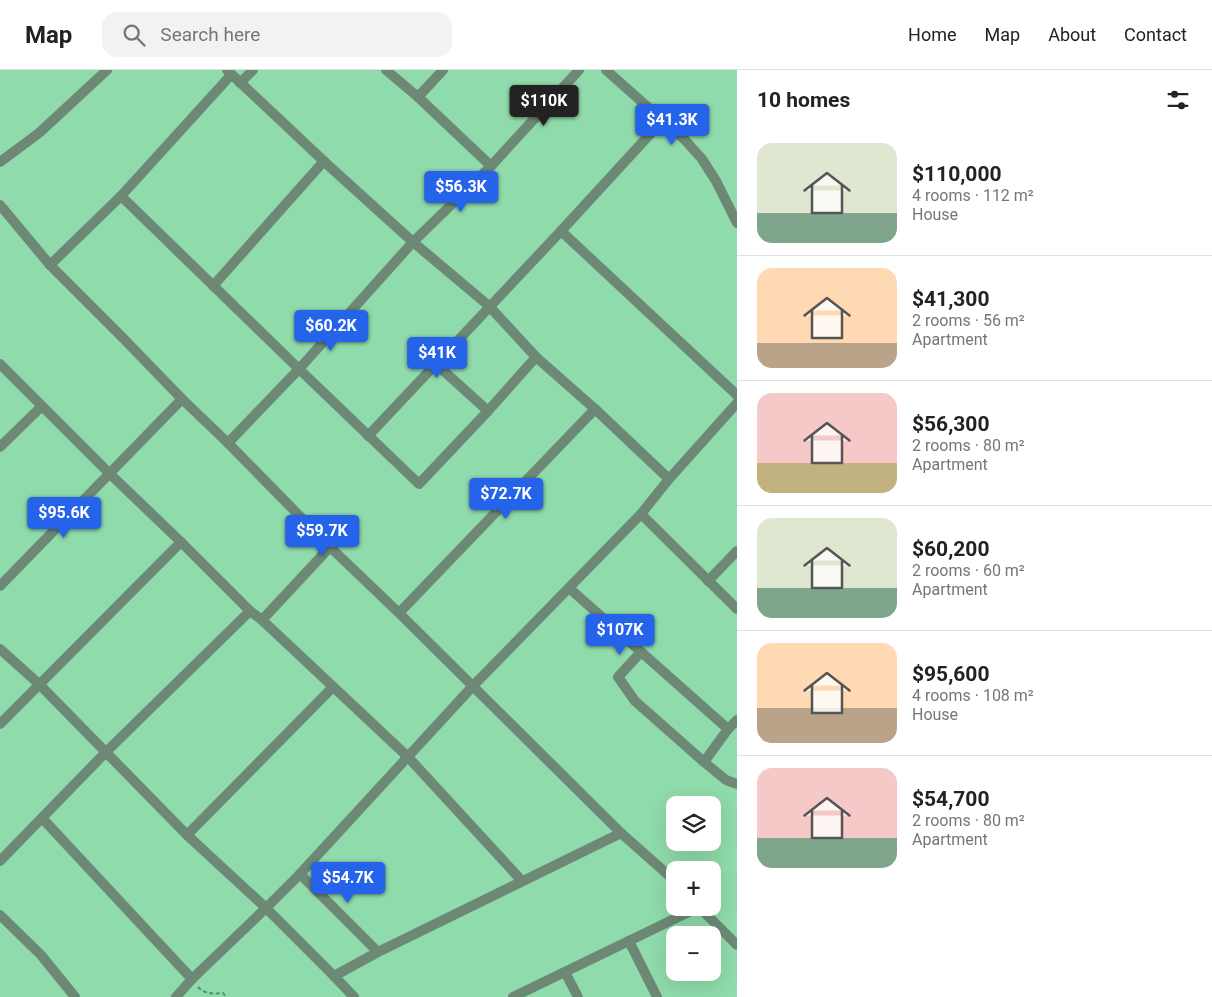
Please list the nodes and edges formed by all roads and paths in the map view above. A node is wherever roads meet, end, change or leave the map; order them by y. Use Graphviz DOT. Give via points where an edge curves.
graph roads {
  1 [pos="107,70"];
  2 [pos="253,70"];
  3 [pos="386,70"];
  4 [pos="443,70"];
  5 [pos="579,70"];
  6 [pos="606,70"];
  7 [pos="229,72"];
  8 [pos="240,82"];
  9 [pos="418,98"];
  10 [pos="663,120"];
  11 [pos="324,161"];
  12 [pos="0,162"];
  13 [pos="491,166"];
  14 [pos="121,196"];
  15 [pos="0,205"];
  16 [pos="737,223"];
  17 [pos="561,231"];
  18 [pos="413,242"];
  19 [pos="50,265"];
  20 [pos="213,286"];
  21 [pos="489,306"];
  22 [pos="536,357"];
  23 [pos="435,363"];
  24 [pos="0,364"];
  25 [pos="299,369"];
  26 [pos="737,395"];
  27 [pos="182,399"];
  28 [pos="737,403"];
  29 [pos="42,406"];
  30 [pos="595,408"];
  31 [pos="488,411"];
  32 [pos="368,436"];
  33 [pos="228,443"];
  34 [pos="0,446"];
  35 [pos="110,474"];
  36 [pos="669,479"];
  37 [pos="641,514"];
  38 [pos="181,542"];
  39 [pos="330,547"];
  40 [pos="737,551"];
  41 [pos="708,581"];
  42 [pos="0,586"];
  43 [pos="569,588"];
  44 [pos="737,609"];
  45 [pos="250,611"];
  46 [pos="399,613"];
  47 [pos="262,620"];
  48 [pos="0,649"];
  49 [pos="641,652"];
  50 [pos="38,684"];
  51 [pos="333,687"];
  52 [pos="472,687"];
  53 [pos="737,720"];
  54 [pos="0,724"];
  55 [pos="728,728"];
  56 [pos="106,752"];
  57 [pos="408,757"];
  58 [pos="704,762"];
  59 [pos="737,784"];
  60 [pos="42,818"];
  61 [pos="621,833"];
  62 [pos="187,835"];
  63 [pos="0,861"];
  64 [pos="666,873"];
  65 [pos="300,874"];
  66 [pos="522,881"];
  67 [pos="266,908"];
  68 [pos="0,915"];
  69 [pos="681,916"];
  70 [pos="707,916"];
  71 [pos="629,941"];
  72 [pos="737,944"];
  73 [pos="378,952"];
  74 [pos="565,972"];
  75 [pos="334,976"];
  76 [pos="192,979"];
  77 [pos="75,997"];
  78 [pos="176,997"];
  79 [pos="226,997"];
  80 [pos="354,997"];
  81 [pos="513,997"];
  82 [pos="578,997"];
  83 [pos="657,997"];
  1 -- 12 [label="street" via="39,133"];
  2 -- 8 [label="street"];
  3 -- 9 [label="street"];
  4 -- 9 [label="street"];
  5 -- 13 [label="street"];
  6 -- 10 [label="street"];
  7 -- 8 [label="street"];
  7 -- 14 [label="street"];
  8 -- 11 [label="street"];
  9 -- 13 [label="street"];
  10 -- 16 [label="street" via="702,159"];
  10 -- 17 [label="street"];
  11 -- 18 [label="street"];
  11 -- 20 [label="street"];
  13 -- 18 [label="street"];
  14 -- 19 [label="street"];
  14 -- 20 [label="street"];
  15 -- 19 [label="street"];
  17 -- 21 [label="street"];
  17 -- 26 [label="street"];
  18 -- 21 [label="street"];
  18 -- 25 [label="street"];
  19 -- 27 [label="street"];
  20 -- 25 [label="street"];
  21 -- 22 [label="street"];
  21 -- 23 [label="street"];
  22 -- 30 [label="street"];
  22 -- 31 [label="street"];
  23 -- 31 [label="street"];
  23 -- 32 [label="street"];
  24 -- 29 [label="street"];
  25 -- 32 [label="street"];
  25 -- 33 [label="street"];
  27 -- 33 [label="street"];
  27 -- 35 [label="street"];
  28 -- 36 [label="street"];
  29 -- 34 [label="street"];
  29 -- 35 [label="street"];
  30 -- 36 [label="street"];
  30 -- 46 [label="street"];
  31 -- 32 [label="street" via="419,484"];
  33 -- 39 [label="street"];
  35 -- 38 [label="street"];
  35 -- 42 [label="street"];
  36 -- 37 [label="street"];
  37 -- 41 [label="street"];
  37 -- 43 [label="street"];
  38 -- 45 [label="street"];
  38 -- 50 [label="street"];
  39 -- 46 [label="street"];
  39 -- 47 [label="street"];
  40 -- 41 [label="street"];
  41 -- 44 [label="street"];
  43 -- 49 [label="street"];
  43 -- 52 [label="street"];
  45 -- 47 [label="street"];
  45 -- 56 [label="street"];
  46 -- 52 [label="street"];
  47 -- 51 [label="street"];
  48 -- 50 [label="street"];
  49 -- 55 [label="street"];
  49 -- 58 [label="street" via="618,677 635,702"];
  50 -- 54 [label="street"];
  50 -- 56 [label="street"];
  51 -- 57 [label="street"];
  51 -- 62 [label="street"];
  52 -- 57 [label="street"];
  52 -- 61 [label="street"];
  53 -- 55 [label="street"];
  55 -- 58 [label="street"];
  56 -- 60 [label="street"];
  56 -- 62 [label="street"];
  57 -- 65 [label="street"];
  57 -- 66 [label="street"];
  58 -- 59 [label="street" via="726,780"];
  60 -- 63 [label="street"];
  60 -- 76 [label="street"];
  61 -- 64 [label="street"];
  61 -- 66 [label="street"];
  62 -- 67 [label="street"];
  65 -- 67 [label="street"];
  65 -- 73 [label="street"];
  66 -- 73 [label="street"];
  67 -- 75 [label="street"];
  67 -- 76 [label="street"];
  68 -- 77 [label="street" via="41,955"];
  69 -- 71 [label="street"];
  70 -- 72 [label="street"];
  71 -- 74 [label="street"];
  71 -- 83 [label="street"];
  73 -- 75 [label="street"];
  74 -- 81 [label="street"];
  74 -- 82 [label="street"];
  75 -- 80 [label="street"];
  76 -- 78 [label="street"];
  76 -- 79 [label="path" via="200,989 213,994 223,993"];
}
